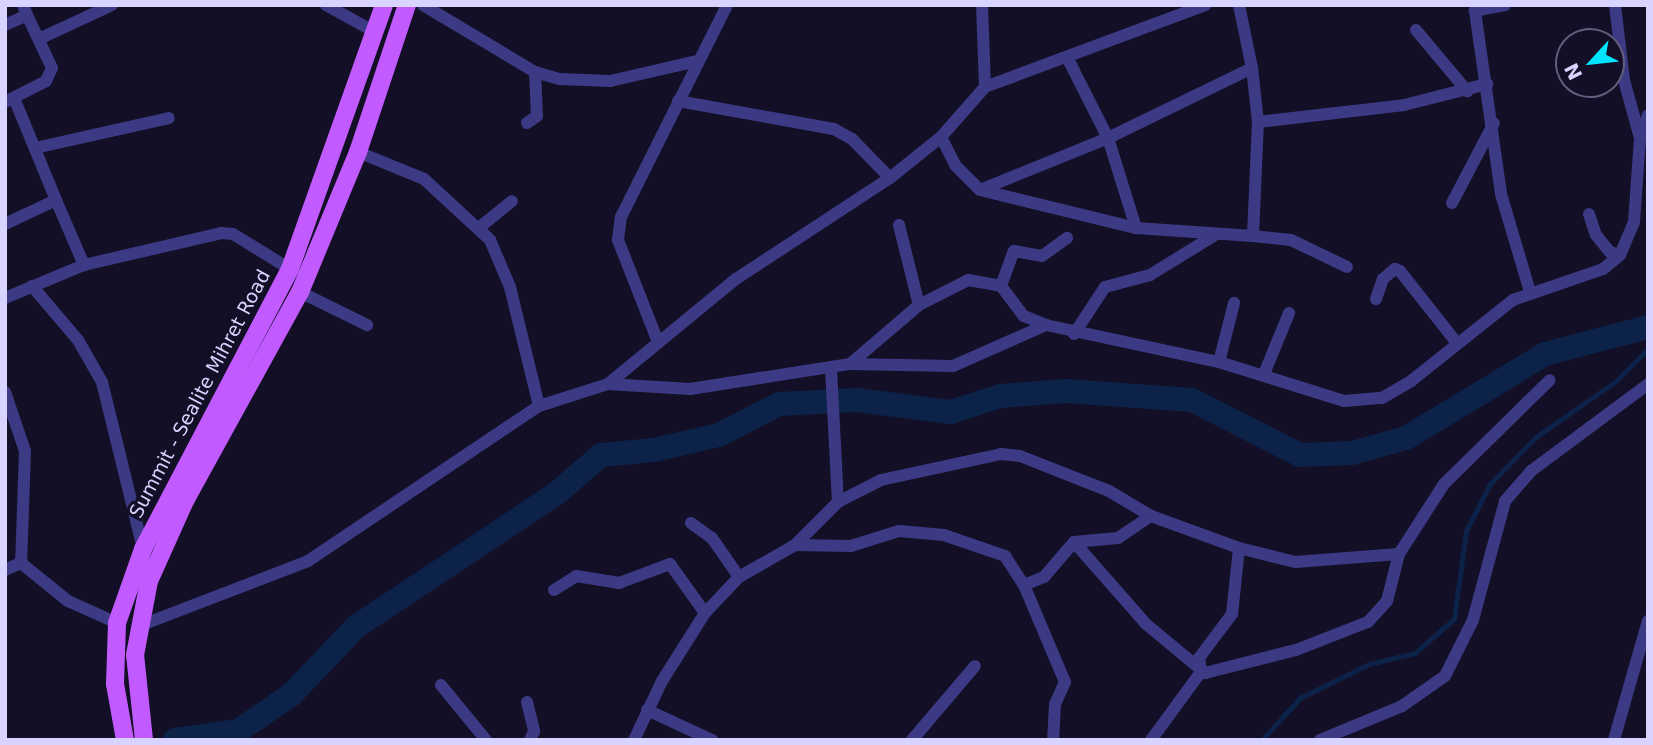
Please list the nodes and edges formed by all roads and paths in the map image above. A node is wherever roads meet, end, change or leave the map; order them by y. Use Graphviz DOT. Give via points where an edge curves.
graph roads {
  1 [pos="113,5"];
  2 [pos="326,5"];
  3 [pos="384,5"];
  4 [pos="407,5"];
  5 [pos="727,5"];
  6 [pos="982,5"];
  7 [pos="1205,5"];
  8 [pos="1239,5"];
  9 [pos="1505,5"];
  10 [pos="1615,5"];
  11 [pos="427,6"];
  12 [pos="1473,8"];
  13 [pos="25,10"];
  14 [pos="5,25"];
  15 [pos="1416,30"];
  16 [pos="375,32"];
  17 [pos="41,38"];
  18 [pos="1067,57"];
  19 [pos="697,61"];
  20 [pos="1252,68"];
  21 [pos="535,72"];
  22 [pos="360,79"];
  23 [pos="1488,84"];
  24 [pos="379,86"];
  25 [pos="985,87"];
  26 [pos="1467,91"];
  27 [pos="10,100"];
  28 [pos="678,102"];
  29 [pos="1648,115"];
  30 [pos="170,118"];
  31 [pos="527,122"];
  32 [pos="1258,122"];
  33 [pos="1494,122"];
  34 [pos="941,137"];
  35 [pos="1108,138"];
  36 [pos="1640,138"];
  37 [pos="35,148"];
  38 [pos="358,152"];
  39 [pos="890,178"];
  40 [pos="980,190"];
  41 [pos="56,200"];
  42 [pos="512,201"];
  43 [pos="1452,204"];
  44 [pos="1589,214"];
  45 [pos="5,224"];
  46 [pos="899,225"];
  47 [pos="480,228"];
  48 [pos="1136,228"];
  49 [pos="1215,235"];
  50 [pos="1253,236"];
  51 [pos="1067,238"];
  52 [pos="1620,255"];
  53 [pos="84,265"];
  54 [pos="1347,267"];
  55 [pos="290,269"];
  56 [pos="33,286"];
  57 [pos="1001,286"];
  58 [pos="300,292"];
  59 [pos="1530,292"];
  60 [pos="5,298"];
  61 [pos="1376,299"];
  62 [pos="1234,303"];
  63 [pos="919,305"];
  64 [pos="1289,313"];
  65 [pos="368,325"];
  66 [pos="1046,325"];
  67 [pos="1074,334"];
  68 [pos="658,342"];
  69 [pos="1456,342"];
  70 [pos="1219,362"];
  71 [pos="850,364"];
  72 [pos="831,369"];
  73 [pos="1264,374"];
  74 [pos="1549,380"];
  75 [pos="608,384"];
  76 [pos="1648,384"];
  77 [pos="5,392"];
  78 [pos="539,406"];
  79 [pos="838,502"];
  80 [pos="1151,516"];
  81 [pos="691,523"];
  82 [pos="1074,542"];
  83 [pos="794,545"];
  84 [pos="1239,548"];
  85 [pos="143,549"];
  86 [pos="1399,554"];
  87 [pos="21,563"];
  88 [pos="5,570"];
  89 [pos="738,577"];
  90 [pos="1024,585"];
  91 [pos="554,590"];
  92 [pos="705,613"];
  93 [pos="1648,621"];
  94 [pos="117,623"];
  95 [pos="139,626"];
  96 [pos="975,666"];
  97 [pos="1201,672"];
  98 [pos="441,685"];
  99 [pos="527,702"];
  100 [pos="648,710"];
  101 [pos="142,732"];
  102 [pos="123,735"];
  103 [pos="486,740"];
  104 [pos="530,740"];
  105 [pos="634,740"];
  106 [pos="712,740"];
  107 [pos="912,740"];
  108 [pos="1053,740"];
  109 [pos="1151,740"];
  110 [pos="1320,740"];
  111 [pos="1614,740"];
  1 -- 17 [label="street"];
  2 -- 16 [label="street"];
  3 -- 16 [label="main road, Summit - Sealite Mihret Road"];
  4 -- 24 [label="main road"];
  5 -- 19 [label="street"];
  6 -- 25 [label="street"];
  7 -- 18 [label="street"];
  8 -- 20 [label="street"];
  9 -- 12 [label="street"];
  10 -- 36 [label="street" via="1624,80"];
  11 -- 21 [label="street"];
  12 -- 23 [label="street"];
  13 -- 14 [label="street"];
  13 -- 17 [label="street"];
  15 -- 26 [label="street"];
  16 -- 22 [label="main road, Summit - Sealite Mihret Road"];
  17 -- 27 [label="street" via="52,68 46,80"];
  18 -- 25 [label="street"];
  18 -- 35 [label="street"];
  19 -- 21 [label="street" via="585,83"];
  19 -- 28 [label="street"];
  20 -- 32 [label="street"];
  20 -- 35 [label="street"];
  21 -- 31 [label="street" via="537,116"];
  22 -- 24 [label="main road"];
  22 -- 55 [label="main road, Summit - Sealite Mihret Road"];
  23 -- 26 [label="street"];
  23 -- 33 [label="street"];
  24 -- 38 [label="main road"];
  25 -- 34 [label="street"];
  26 -- 32 [label="street" via="1404,105"];
  27 -- 37 [label="street"];
  28 -- 39 [label="street" via="834,129 852,139"];
  28 -- 68 [label="street" via="631,191 618,240"];
  29 -- 36 [label="street"];
  30 -- 37 [label="street"];
  32 -- 50 [label="street"];
  33 -- 43 [label="street"];
  33 -- 59 [label="street" via="1502,194"];
  34 -- 39 [label="street"];
  34 -- 40 [label="street" via="955,165"];
  35 -- 40 [label="street"];
  35 -- 48 [label="street"];
  36 -- 52 [label="street" via="1634,222"];
  37 -- 41 [label="street"];
  38 -- 47 [label="street" via="424,179"];
  38 -- 58 [label="main road"];
  39 -- 68 [label="street" via="736,279"];
  40 -- 48 [label="street"];
  41 -- 45 [label="street"];
  41 -- 53 [label="street"];
  42 -- 47 [label="street"];
  44 -- 52 [label="street" via="1597,235 1610,252"];
  46 -- 63 [label="street"];
  47 -- 78 [label="street" via="510,287"];
  48 -- 49 [label="street"];
  49 -- 50 [label="street"];
  49 -- 67 [label="street" via="1150,275 1105,287"];
  50 -- 54 [label="street" via="1291,240"];
  51 -- 57 [label="street" via="1042,256 1014,251"];
  52 -- 59 [label="street" via="1603,269"];
  53 -- 55 [label="street" via="221,233 233,234"];
  53 -- 56 [label="street"];
  55 -- 85 [label="main road, Summit - Sealite Mihret Road"];
  56 -- 60 [label="street"];
  56 -- 85 [label="street" via="78,340 102,383"];
  57 -- 63 [label="street" via="968,280"];
  57 -- 66 [label="street" via="1024,316"];
  58 -- 65 [label="street"];
  58 -- 95 [label="main road" via="169,533"];
  59 -- 69 [label="street"];
  61 -- 69 [label="street" via="1383,279 1401,271"];
  62 -- 70 [label="street"];
  63 -- 71 [label="street"];
  64 -- 73 [label="street"];
  66 -- 67 [label="street"];
  66 -- 71 [label="street" via="962,364"];
  67 -- 70 [label="street"];
  68 -- 75 [label="street"];
  69 -- 73 [label="street" via="1411,381 1363,401 1344,401"];
  70 -- 73 [label="street"];
  71 -- 72 [label="street"];
  72 -- 75 [label="street" via="690,389"];
  72 -- 79 [label="street"];
  74 -- 86 [label="street" via="1444,484"];
  75 -- 78 [label="street"];
  76 -- 110 [label="street" via="1531,471 1505,501 1473,620 1445,676 1402,706"];
  77 -- 87 [label="street" via="25,451"];
  78 -- 95 [label="street" via="308,561"];
  79 -- 80 [label="street" via="901,472 1001,454 1060,469"];
  79 -- 83 [label="street"];
  80 -- 82 [label="street" via="1118,538"];
  80 -- 84 [label="street"];
  81 -- 89 [label="street" via="712,538"];
  82 -- 90 [label="street" via="1044,577"];
  82 -- 97 [label="street" via="1146,624 1192,659"];
  83 -- 89 [label="street"];
  83 -- 90 [label="street" via="851,545 899,531 944,535 1005,556"];
  84 -- 86 [label="street" via="1307,562"];
  84 -- 97 [label="street" via="1232,614 1199,658"];
  85 -- 94 [label="main road, Summit - Sealite Mihret Road"];
  86 -- 97 [label="street" via="1387,601 1368,622 1296,650"];
  87 -- 88 [label="street"];
  87 -- 94 [label="street" via="68,601"];
  89 -- 92 [label="street"];
  90 -- 108 [label="street" via="1065,682 1055,705"];
  91 -- 92 [label="street" via="576,576 619,583 670,564"];
  92 -- 100 [label="street"];
  93 -- 111 [label="street"];
  94 -- 102 [label="main road, Summit - Sealite Mihret Road" via="115,684"];
  95 -- 101 [label="main road" via="134,677"];
  96 -- 107 [label="street"];
  97 -- 109 [label="street"];
  98 -- 103 [label="street"];
  99 -- 104 [label="street" via="534,731"];
  100 -- 105 [label="street"];
  100 -- 106 [label="street"];
}
